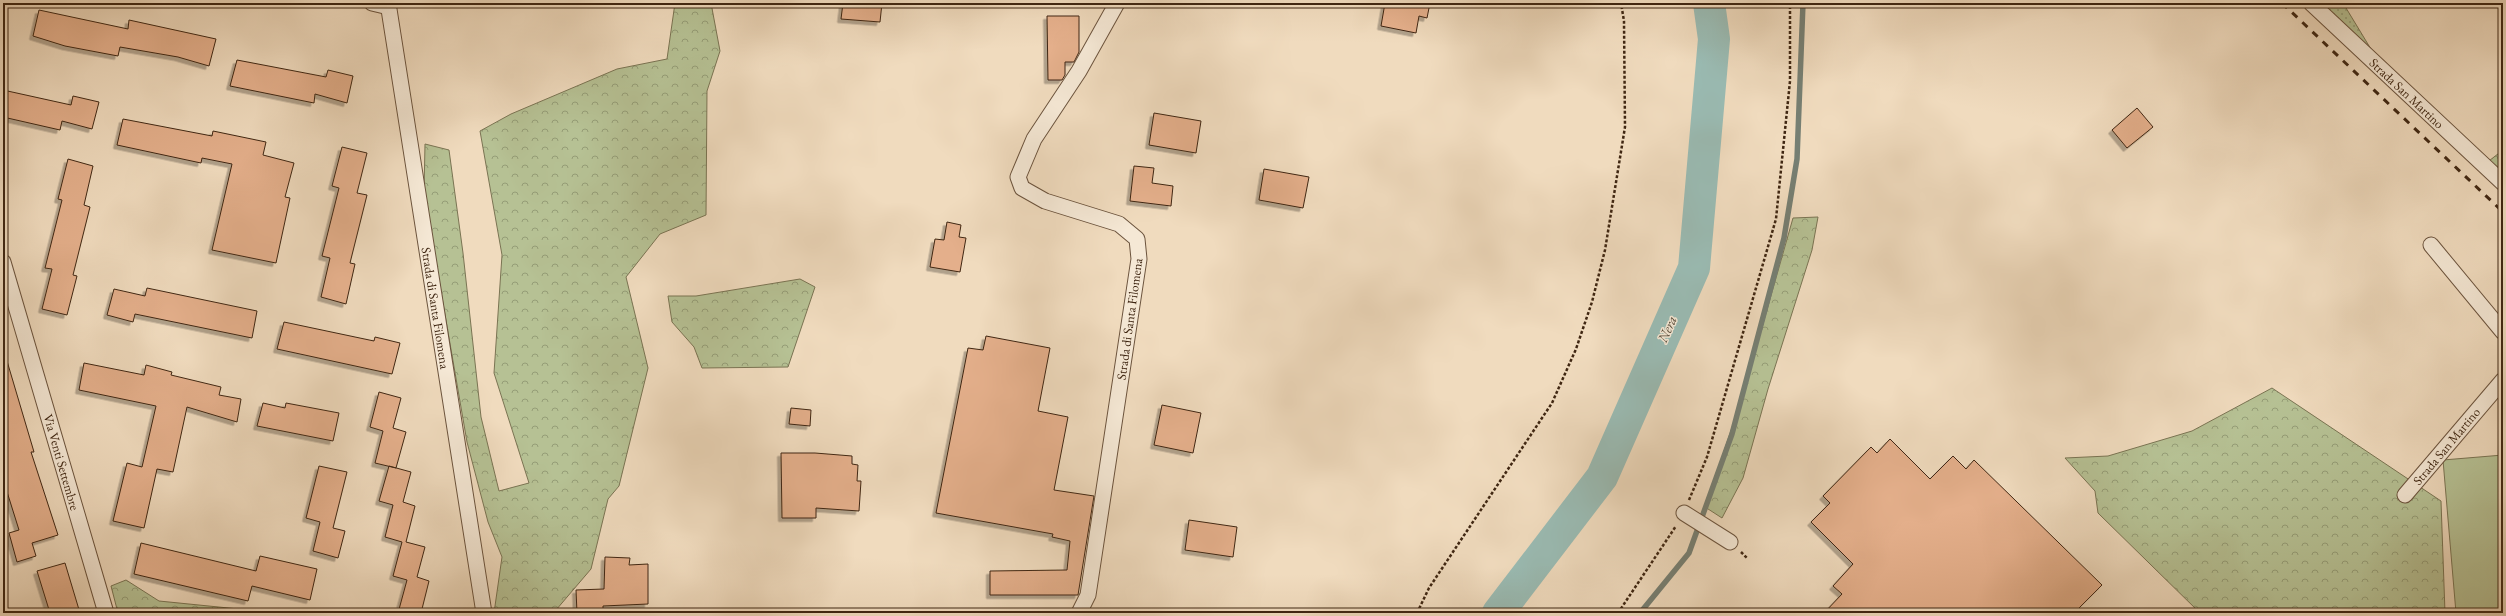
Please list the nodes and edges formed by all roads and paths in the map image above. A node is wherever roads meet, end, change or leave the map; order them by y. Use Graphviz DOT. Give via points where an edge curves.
graph roads {
  1 [pos="372,3"];
  2 [pos="1117,3"];
  3 [pos="1621,3"];
  4 [pos="1790,3"];
  5 [pos="2311,3"];
  6 [pos="388,5"];
  7 [pos="2503,183"];
  8 [pos="2431,245"];
  9 [pos="3,262"];
  10 [pos="6,287"];
  11 [pos="3,305"];
  12 [pos="18,310"];
  13 [pos="2503,332"];
  14 [pos="2503,380"];
  15 [pos="2405,495"];
  16 [pos="1684,513"];
  17 [pos="1730,542"];
  18 [pos="106,613"];
  19 [pos="484,613"];
  20 [pos="1079,613"];
  21 [pos="1417,613"];
  22 [pos="1618,613"];
  1 -- 6 [label="street"];
  2 -- 20 [label="street, Strada di Santa Filomena" via="1079,71 1034,139 1018,177 1022,188 1045,201 1119,224 1137,238 1139,258 1088,595"];
  3 -- 21 [label="path" via="1624,21 1625,127 1604,250 1592,302 1576,349 1552,403 1429,588"];
  4 -- 16 [label="path" via="1790,81 1776,219 1707,457"];
  5 -- 7 [label="street, Strada San Martino"];
  6 -- 19 [label="street, Strada di Santa Filomena"];
  8 -- 13 [label="street"];
  9 -- 10 [label="street, Via Venti Settembre"];
  10 -- 12 [label="street, Via Venti Settembre"];
  11 -- 12 [label="street"];
  12 -- 18 [label="street, Via Venti Settembre"];
  14 -- 15 [label="street, Strada San Martino"];
  16 -- 17 [label="street"];
  16 -- 22 [label="path"];
}
